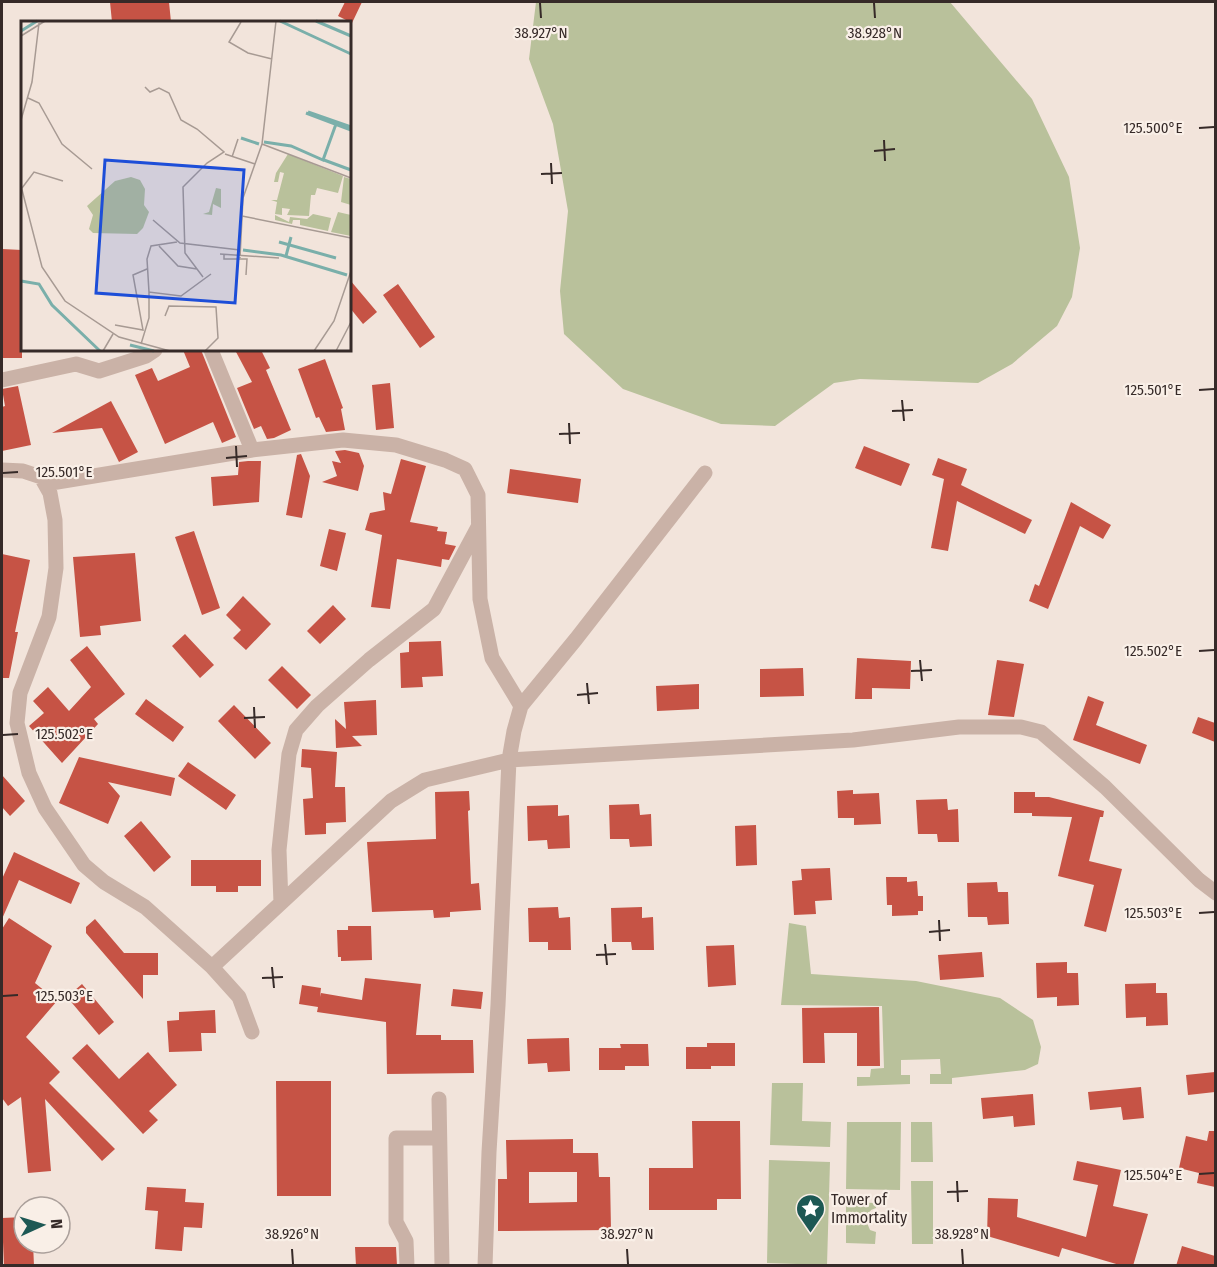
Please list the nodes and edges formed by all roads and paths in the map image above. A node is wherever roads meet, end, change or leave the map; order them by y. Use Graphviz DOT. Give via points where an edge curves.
graph roads {
  1 [pos="154,351"];
  2 [pos="212,351"];
  3 [pos="2,380"];
  4 [pos="252,450"];
  5 [pos="2,470"];
  6 [pos="705,473"];
  7 [pos="45,484"];
  8 [pos="480,524"];
  9 [pos="521,706"];
  10 [pos="509,760"];
  11 [pos="1215,893"];
  12 [pos="281,903"];
  13 [pos="212,967"];
  14 [pos="252,1032"];
  15 [pos="439,1099"];
  16 [pos="439,1138"];
  17 [pos="407,1266"];
  18 [pos="441,1266"];
  19 [pos="485,1266"];
  1 -- 3 [label="street" via="99,371 76,364"];
  2 -- 4 [label="street"];
  4 -- 7 [label="street"];
  4 -- 8 [label="street" via="343,440 396,445 445,460 465,469 478,495"];
  5 -- 7 [label="street" via="23,471 41,477"];
  6 -- 9 [label="street"];
  7 -- 13 [label="street" via="55,520 56,568 49,617 20,693 17,723 29,773 45,808 84,866 145,908"];
  8 -- 9 [label="street" via="480,599 492,657"];
  8 -- 12 [label="street" via="434,609 369,660 296,730 289,754 279,850"];
  9 -- 10 [label="street"];
  10 -- 11 [label="street" via="853,740 959,727 1022,727 1041,732 1105,787"];
  10 -- 12 [label="street" via="425,780 391,801"];
  10 -- 19 [label="street"];
  12 -- 13 [label="street"];
  13 -- 14 [label="street" via="239,997"];
  15 -- 16 [label="street"];
  16 -- 17 [label="street" via="396,1138 396,1222 406,1240"];
  16 -- 18 [label="street"];
}
